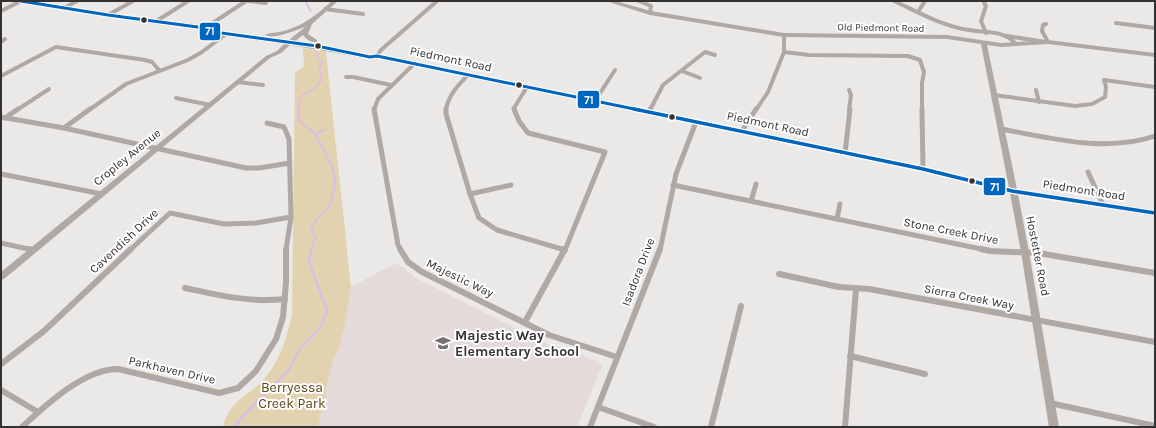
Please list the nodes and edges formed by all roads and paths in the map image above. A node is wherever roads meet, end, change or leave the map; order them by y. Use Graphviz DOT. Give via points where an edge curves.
graph roads {
  1 [pos="21,1"];
  2 [pos="77,1"];
  3 [pos="133,1"];
  4 [pos="188,1"];
  5 [pos="246,1"];
  6 [pos="249,1"];
  7 [pos="335,1"];
  8 [pos="436,1"];
  9 [pos="609,1"];
  10 [pos="639,1"];
  11 [pos="894,1"];
  12 [pos="925,1"];
  13 [pos="985,1"];
  14 [pos="266,3"];
  15 [pos="64,8"];
  16 [pos="325,10"];
  17 [pos="1,11"];
  18 [pos="918,12"];
  19 [pos="650,13"];
  20 [pos="362,14"];
  21 [pos="108,15"];
  22 [pos="155,22"];
  23 [pos="1116,23"];
  24 [pos="1046,24"];
  25 [pos="307,25"];
  26 [pos="205,28"];
  27 [pos="1155,28"];
  28 [pos="986,33"];
  29 [pos="226,34"];
  30 [pos="784,35"];
  31 [pos="1002,35"];
  32 [pos="266,37"];
  33 [pos="289,40"];
  34 [pos="315,41"];
  35 [pos="1048,42"];
  36 [pos="984,43"];
  37 [pos="1015,44"];
  38 [pos="309,45"];
  39 [pos="275,51"];
  40 [pos="784,52"];
  41 [pos="715,55"];
  42 [pos="1155,55"];
  43 [pos="377,56"];
  44 [pos="414,64"];
  45 [pos="159,70"];
  46 [pos="615,70"];
  47 [pos="682,71"];
  48 [pos="468,75"];
  49 [pos="1,76"];
  50 [pos="346,77"];
  51 [pos="700,78"];
  52 [pos="238,82"];
  53 [pos="263,85"];
  54 [pos="391,85"];
  55 [pos="527,87"];
  56 [pos="1155,87"];
  57 [pos="49,88"];
  58 [pos="849,90"];
  59 [pos="1036,90"];
  60 [pos="994,95"];
  61 [pos="176,98"];
  62 [pos="595,101"];
  63 [pos="1039,102"];
  64 [pos="210,105"];
  65 [pos="649,112"];
  66 [pos="3,117"];
  67 [pos="696,122"];
  68 [pos="266,123"];
  69 [pos="64,128"];
  70 [pos="1001,129"];
  71 [pos="742,131"];
  72 [pos="1155,136"];
  73 [pos="1148,140"];
  74 [pos="1155,143"];
  75 [pos="158,148"];
  76 [pos="845,152"];
  77 [pos="290,163"];
  78 [pos="924,169"];
  79 [pos="1088,172"];
  80 [pos="1,174"];
  81 [pos="756,184"];
  82 [pos="511,185"];
  83 [pos="673,185"];
  84 [pos="1012,191"];
  85 [pos="102,194"];
  86 [pos="470,194"];
  87 [pos="751,201"];
  88 [pos="840,204"];
  89 [pos="1103,205"];
  90 [pos="1155,213"];
  91 [pos="291,217"];
  92 [pos="837,219"];
  93 [pos="1,243"];
  94 [pos="33,250"];
  95 [pos="565,250"];
  96 [pos="1025,252"];
  97 [pos="1155,273"];
  98 [pos="779,274"];
  99 [pos="1,277"];
  100 [pos="185,288"];
  101 [pos="856,289"];
  102 [pos="285,299"];
  103 [pos="741,306"];
  104 [pos="1036,321"];
  105 [pos="525,322"];
  106 [pos="1155,342"];
  107 [pos="850,356"];
  108 [pos="617,357"];
  109 [pos="1,364"];
  110 [pos="925,374"];
  111 [pos="1,390"];
  112 [pos="1050,403"];
  113 [pos="598,407"];
  114 [pos="38,412"];
  115 [pos="1155,426"];
  116 [pos="22,427"];
  117 [pos="590,427"];
  118 [pos="654,427"];
  119 [pos="711,427"];
  120 [pos="845,427"];
  121 [pos="1054,427"];
  1 -- 15 [label="main road, Piedmont Road"];
  1 -- 17 [label="street"];
  2 -- 15 [label="street"];
  3 -- 21 [label="street"];
  4 -- 22 [label="street"];
  5 -- 26 [label="street"];
  6 -- 14 [label="street"];
  7 -- 16 [label="main road, Cropley Avenue"];
  8 -- 43 [label="street"];
  9 -- 19 [label="main road, Old Piedmont Road"];
  10 -- 19 [label="street" via="651,6"];
  11 -- 18 [label="street"];
  12 -- 18 [label="street"];
  13 -- 28 [label="street" via="981,21"];
  15 -- 21 [label="main road, Piedmont Road"];
  16 -- 20 [label="street"];
  16 -- 25 [label="main road, Cropley Avenue"];
  18 -- 28 [label="street" via="958,28"];
  19 -- 30 [label="main road, Old Piedmont Road"];
  21 -- 22 [label="main road, Piedmont Road"];
  22 -- 26 [label="main road, Piedmont Road"];
  23 -- 27 [label="street"];
  24 -- 35 [label="street" via="1043,25 1042,31"];
  25 -- 32 [label="main road"];
  25 -- 33 [label="main road, Cropley Avenue"];
  25 -- 34 [label="main road" via="305,34"];
  26 -- 29 [label="main road, Piedmont Road" via="207,31"];
  26 -- 32 [label="main road, Piedmont Road" via="212,27"];
  28 -- 31 [label="street"];
  29 -- 32 [label="main road, Piedmont Road"];
  29 -- 45 [label="street" via="188,60"];
  30 -- 36 [label="main road, Old Piedmont Road" via="947,37"];
  30 -- 40 [label="street"];
  31 -- 35 [label="street"];
  31 -- 37 [label="street" via="1011,38"];
  32 -- 33 [label="main road, Piedmont Road"];
  32 -- 39 [label="main road"];
  33 -- 34 [label="main road, Piedmont Road"];
  33 -- 38 [label="main road, Piedmont Road"];
  33 -- 39 [label="main road, Cropley Avenue"];
  34 -- 43 [label="main road, Piedmont Road" via="372,52"];
  35 -- 37 [label="main road, Old Piedmont Road"];
  35 -- 42 [label="main road, Old Piedmont Road"];
  36 -- 37 [label="main road, Old Piedmont Road"];
  36 -- 60 [label="main road, Hostetter Road"];
  38 -- 39 [label="main road"];
  38 -- 43 [label="main road, Piedmont Road" via="370,57"];
  39 -- 52 [label="main road, Cropley Avenue"];
  40 -- 71 [label="street" via="768,92"];
  40 -- 78 [label="street" via="809,55 908,56 920,60 924,72"];
  41 -- 47 [label="street" via="705,52"];
  43 -- 44 [label="main road, Piedmont Road"];
  44 -- 48 [label="main road, Piedmont Road"];
  44 -- 54 [label="street, Majestic Way"];
  45 -- 49 [label="street" via="152,62 145,60 56,47"];
  45 -- 69 [label="street" via="126,84"];
  46 -- 62 [label="street"];
  47 -- 51 [label="street"];
  47 -- 65 [label="street" via="663,85"];
  48 -- 55 [label="main road, Piedmont Road"];
  48 -- 86 [label="street" via="450,95 446,104 446,114"];
  50 -- 54 [label="street"];
  52 -- 53 [label="street"];
  52 -- 64 [label="main road, Cropley Avenue"];
  54 -- 105 [label="street, Majestic Way" via="378,99 374,115 398,245 408,262 422,272"];
  55 -- 62 [label="main road, Piedmont Road"];
  55 -- 95 [label="street" via="514,108 528,133 605,152"];
  56 -- 63 [label="street" via="1104,80 1105,97 1092,104 1075,106"];
  57 -- 66 [label="street"];
  58 -- 76 [label="street" via="851,95"];
  59 -- 63 [label="street"];
  60 -- 63 [label="street"];
  60 -- 70 [label="main road, Hostetter Road"];
  61 -- 64 [label="street"];
  62 -- 65 [label="main road, Piedmont Road"];
  64 -- 75 [label="main road, Cropley Avenue"];
  65 -- 67 [label="main road, Piedmont Road"];
  66 -- 69 [label="street"];
  67 -- 71 [label="main road, Piedmont Road"];
  67 -- 83 [label="street, Isadora Drive"];
  68 -- 77 [label="street, Parkhaven Drive" via="284,127 287,131"];
  69 -- 75 [label="street"];
  70 -- 73 [label="street" via="1081,142 1121,144"];
  70 -- 84 [label="main road, Hostetter Road"];
  71 -- 76 [label="main road, Piedmont Road"];
  72 -- 73 [label="street"];
  73 -- 74 [label="street"];
  75 -- 77 [label="street" via="246,168"];
  75 -- 85 [label="main road, Cropley Avenue"];
  76 -- 78 [label="main road, Piedmont Road"];
  77 -- 91 [label="street, Parkhaven Drive"];
  78 -- 84 [label="main road, Piedmont Road"];
  79 -- 89 [label="street"];
  80 -- 85 [label="street"];
  81 -- 87 [label="street"];
  82 -- 86 [label="street"];
  83 -- 87 [label="street, Stone Creek Drive"];
  83 -- 108 [label="street, Isadora Drive" via="662,245"];
  84 -- 89 [label="main road, Piedmont Road"];
  84 -- 96 [label="main road, Hostetter Road"];
  85 -- 94 [label="main road, Cropley Avenue"];
  86 -- 95 [label="street" via="479,218 497,230"];
  87 -- 92 [label="street, Stone Creek Drive"];
  88 -- 92 [label="street"];
  89 -- 90 [label="main road, Piedmont Road"];
  91 -- 102 [label="street, Parkhaven Drive" via="285,255"];
  91 -- 109 [label="street, Cavendish Drive" via="256,223 224,224 170,213 44,332"];
  92 -- 96 [label="street, Stone Creek Drive" via="990,251"];
  93 -- 94 [label="street"];
  94 -- 99 [label="main road, Cropley Avenue"];
  95 -- 105 [label="street"];
  96 -- 97 [label="street, Stone Creek Drive"];
  96 -- 104 [label="main road, Hostetter Road"];
  98 -- 101 [label="street, Sierra Creek Way"];
  100 -- 102 [label="street" via="239,300 268,302"];
  101 -- 104 [label="street, Sierra Creek Way" via="869,289"];
  101 -- 107 [label="street"];
  102 -- 114 [label="street, Parkhaven Drive" via="278,332 267,355 243,384 231,391 219,393 118,369 107,369 94,374"];
  103 -- 119 [label="street"];
  104 -- 106 [label="street, Sierra Creek Way"];
  104 -- 112 [label="main road, Hostetter Road"];
  105 -- 108 [label="street, Majestic Way" via="548,334"];
  107 -- 110 [label="street"];
  107 -- 120 [label="street"];
  108 -- 113 [label="street, Isadora Drive"];
  111 -- 114 [label="street"];
  112 -- 115 [label="street"];
  112 -- 121 [label="main road, Hostetter Road"];
  113 -- 117 [label="street, Isadora Drive"];
  113 -- 118 [label="street"];
  114 -- 116 [label="street, Parkhaven Drive"];
}
